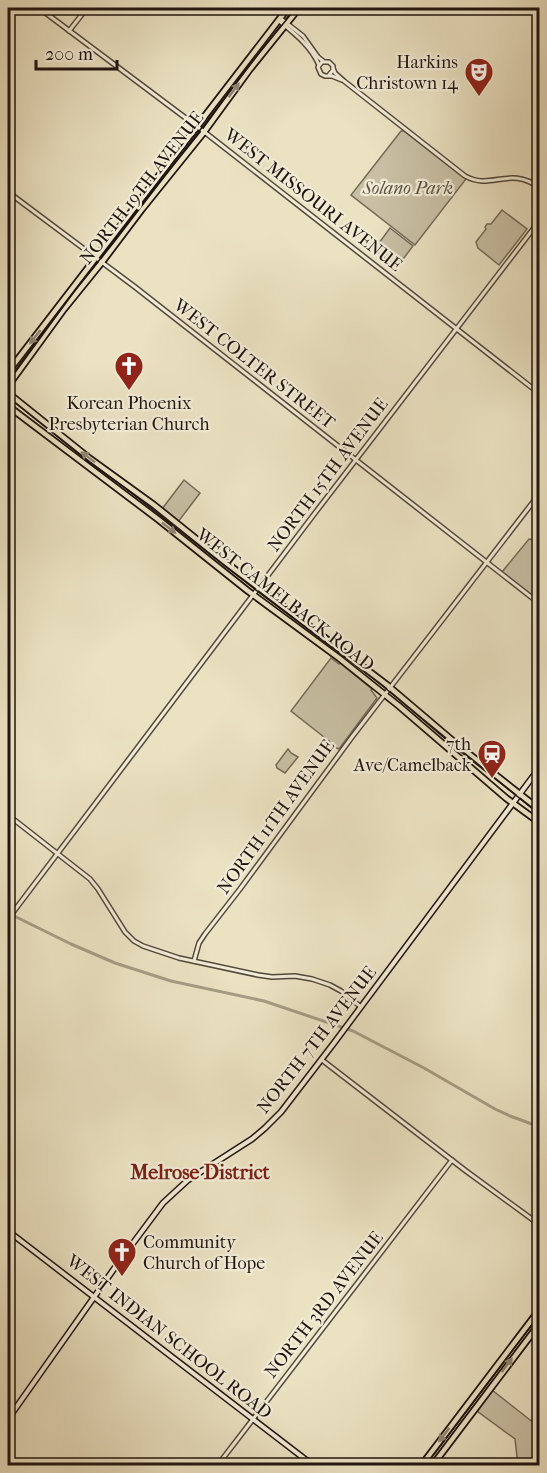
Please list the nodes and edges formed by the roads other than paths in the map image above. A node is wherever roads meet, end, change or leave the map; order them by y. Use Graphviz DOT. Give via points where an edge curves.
graph roads {
  1 [pos="39,8"];
  2 [pos="87,8"];
  3 [pos="288,8"];
  4 [pos="299,8"];
  5 [pos="279,19"];
  6 [pos="286,25"];
  7 [pos="69,31"];
  8 [pos="324,61"];
  9 [pos="319,65"];
  10 [pos="333,68"];
  11 [pos="329,75"];
  12 [pos="344,81"];
  13 [pos="196,126"];
  14 [pos="204,132"];
  15 [pos="540,188"];
  16 [pos="8,192"];
  17 [pos="540,220"];
  18 [pos="95,257"];
  19 [pos="102,262"];
  20 [pos="456,329"];
  21 [pos="8,372"];
  22 [pos="8,386"];
  23 [pos="8,393"];
  24 [pos="540,394"];
  25 [pos="8,406"];
  26 [pos="356,460"];
  27 [pos="540,493"];
  28 [pos="486,563"];
  29 [pos="259,587"];
  30 [pos="253,595"];
  31 [pos="540,604"];
  32 [pos="391,688"];
  33 [pos="385,695"];
  34 [pos="540,767"];
  35 [pos="519,794"];
  36 [pos="513,803"];
  37 [pos="540,810"];
  38 [pos="8,815"];
  39 [pos="540,823"];
  40 [pos="57,854"];
  41 [pos="8,918"];
  42 [pos="194,961"];
  43 [pos="362,1007"];
  44 [pos="322,1060"];
  45 [pos="452,1160"];
  46 [pos="540,1225"];
  47 [pos="8,1231"];
  48 [pos="94,1296"];
  49 [pos="540,1309"];
  50 [pos="540,1323"];
  51 [pos="8,1419"];
  52 [pos="253,1419"];
  53 [pos="217,1466"];
  54 [pos="314,1466"];
  55 [pos="421,1466"];
  56 [pos="432,1466"];
  1 -- 7 [label="street, WEST MISSOURI AVENUE"];
  2 -- 7 [label="street"];
  3 -- 5 [label="main road, NORTH 19TH AVENUE"];
  4 -- 6 [label="main road, NORTH 19TH AVENUE"];
  5 -- 6 [label="street"];
  5 -- 13 [label="main road, NORTH 19TH AVENUE"];
  6 -- 8 [label="street" via="303,36"];
  6 -- 9 [label="street" via="302,39"];
  14 -- 6 [label="main road, NORTH 19TH AVENUE, one-way"];
  7 -- 13 [label="street, WEST MISSOURI AVENUE"];
  8 -- 9 [label="street"];
  8 -- 10 [label="street"];
  9 -- 11 [label="street" via="319,72"];
  10 -- 11 [label="street"];
  10 -- 12 [label="street"];
  11 -- 12 [label="street"];
  12 -- 15 [label="street" via="467,177 482,181 512,177"];
  13 -- 14 [label="street, WEST MISSOURI AVENUE"];
  13 -- 18 [label="main road, NORTH 19TH AVENUE"];
  14 -- 19 [label="main road, NORTH 19TH AVENUE"];
  14 -- 20 [label="street, WEST MISSOURI AVENUE"];
  16 -- 18 [label="street, WEST COLTER STREET"];
  17 -- 20 [label="street, NORTH 15TH AVENUE"];
  18 -- 19 [label="street, WEST COLTER STREET"];
  18 -- 21 [label="main road, NORTH 19TH AVENUE, one-way"];
  19 -- 22 [label="main road, NORTH 19TH AVENUE"];
  19 -- 26 [label="street, WEST COLTER STREET"];
  20 -- 24 [label="street, WEST MISSOURI AVENUE"];
  20 -- 26 [label="street, NORTH 15TH AVENUE"];
  29 -- 23 [label="main road, WEST CAMELBACK ROAD, one-way"];
  25 -- 30 [label="main road, WEST CAMELBACK ROAD, one-way"];
  26 -- 28 [label="street, WEST COLTER STREET"];
  26 -- 29 [label="street, NORTH 15TH AVENUE"];
  27 -- 28 [label="street, NORTH 11TH AVENUE"];
  28 -- 31 [label="street, WEST COLTER STREET"];
  28 -- 32 [label="street, NORTH 11TH AVENUE"];
  29 -- 30 [label="street, NORTH 15TH AVENUE"];
  29 -- 32 [label="main road, WEST CAMELBACK ROAD"];
  30 -- 33 [label="main road, WEST CAMELBACK ROAD"];
  30 -- 40 [label="street, NORTH 15TH AVENUE"];
  32 -- 33 [label="street, NORTH 11TH AVENUE"];
  32 -- 35 [label="main road, WEST CAMELBACK ROAD"];
  33 -- 36 [label="main road, WEST CAMELBACK ROAD"];
  33 -- 42 [label="street, NORTH 11TH AVENUE" via="205,934"];
  34 -- 35 [label="main road, NORTH 7TH AVENUE"];
  35 -- 36 [label="main road, NORTH 7TH AVENUE"];
  35 -- 37 [label="main road, WEST CAMELBACK ROAD"];
  36 -- 39 [label="main road, WEST CAMELBACK ROAD"];
  36 -- 43 [label="main road, NORTH 7TH AVENUE"];
  38 -- 40 [label="street"];
  40 -- 41 [label="street, NORTH 15TH AVENUE"];
  40 -- 42 [label="street" via="92,882 134,941"];
  42 -- 43 [label="street" via="272,978 312,979 341,991"];
  43 -- 44 [label="main road, NORTH 7TH AVENUE"];
  44 -- 45 [label="street"];
  44 -- 48 [label="main road, NORTH 7TH AVENUE" via="264,1130 167,1198"];
  45 -- 46 [label="street"];
  45 -- 52 [label="street, NORTH 3RD AVENUE"];
  47 -- 48 [label="main road, WEST INDIAN SCHOOL ROAD"];
  48 -- 51 [label="main road, NORTH 7TH AVENUE"];
  48 -- 52 [label="main road, WEST INDIAN SCHOOL ROAD"];
  49 -- 55 [label="main road, one-way"];
  56 -- 50 [label="main road, one-way"];
  52 -- 53 [label="street, NORTH 3RD AVENUE"];
  52 -- 54 [label="main road, WEST INDIAN SCHOOL ROAD"];
}
